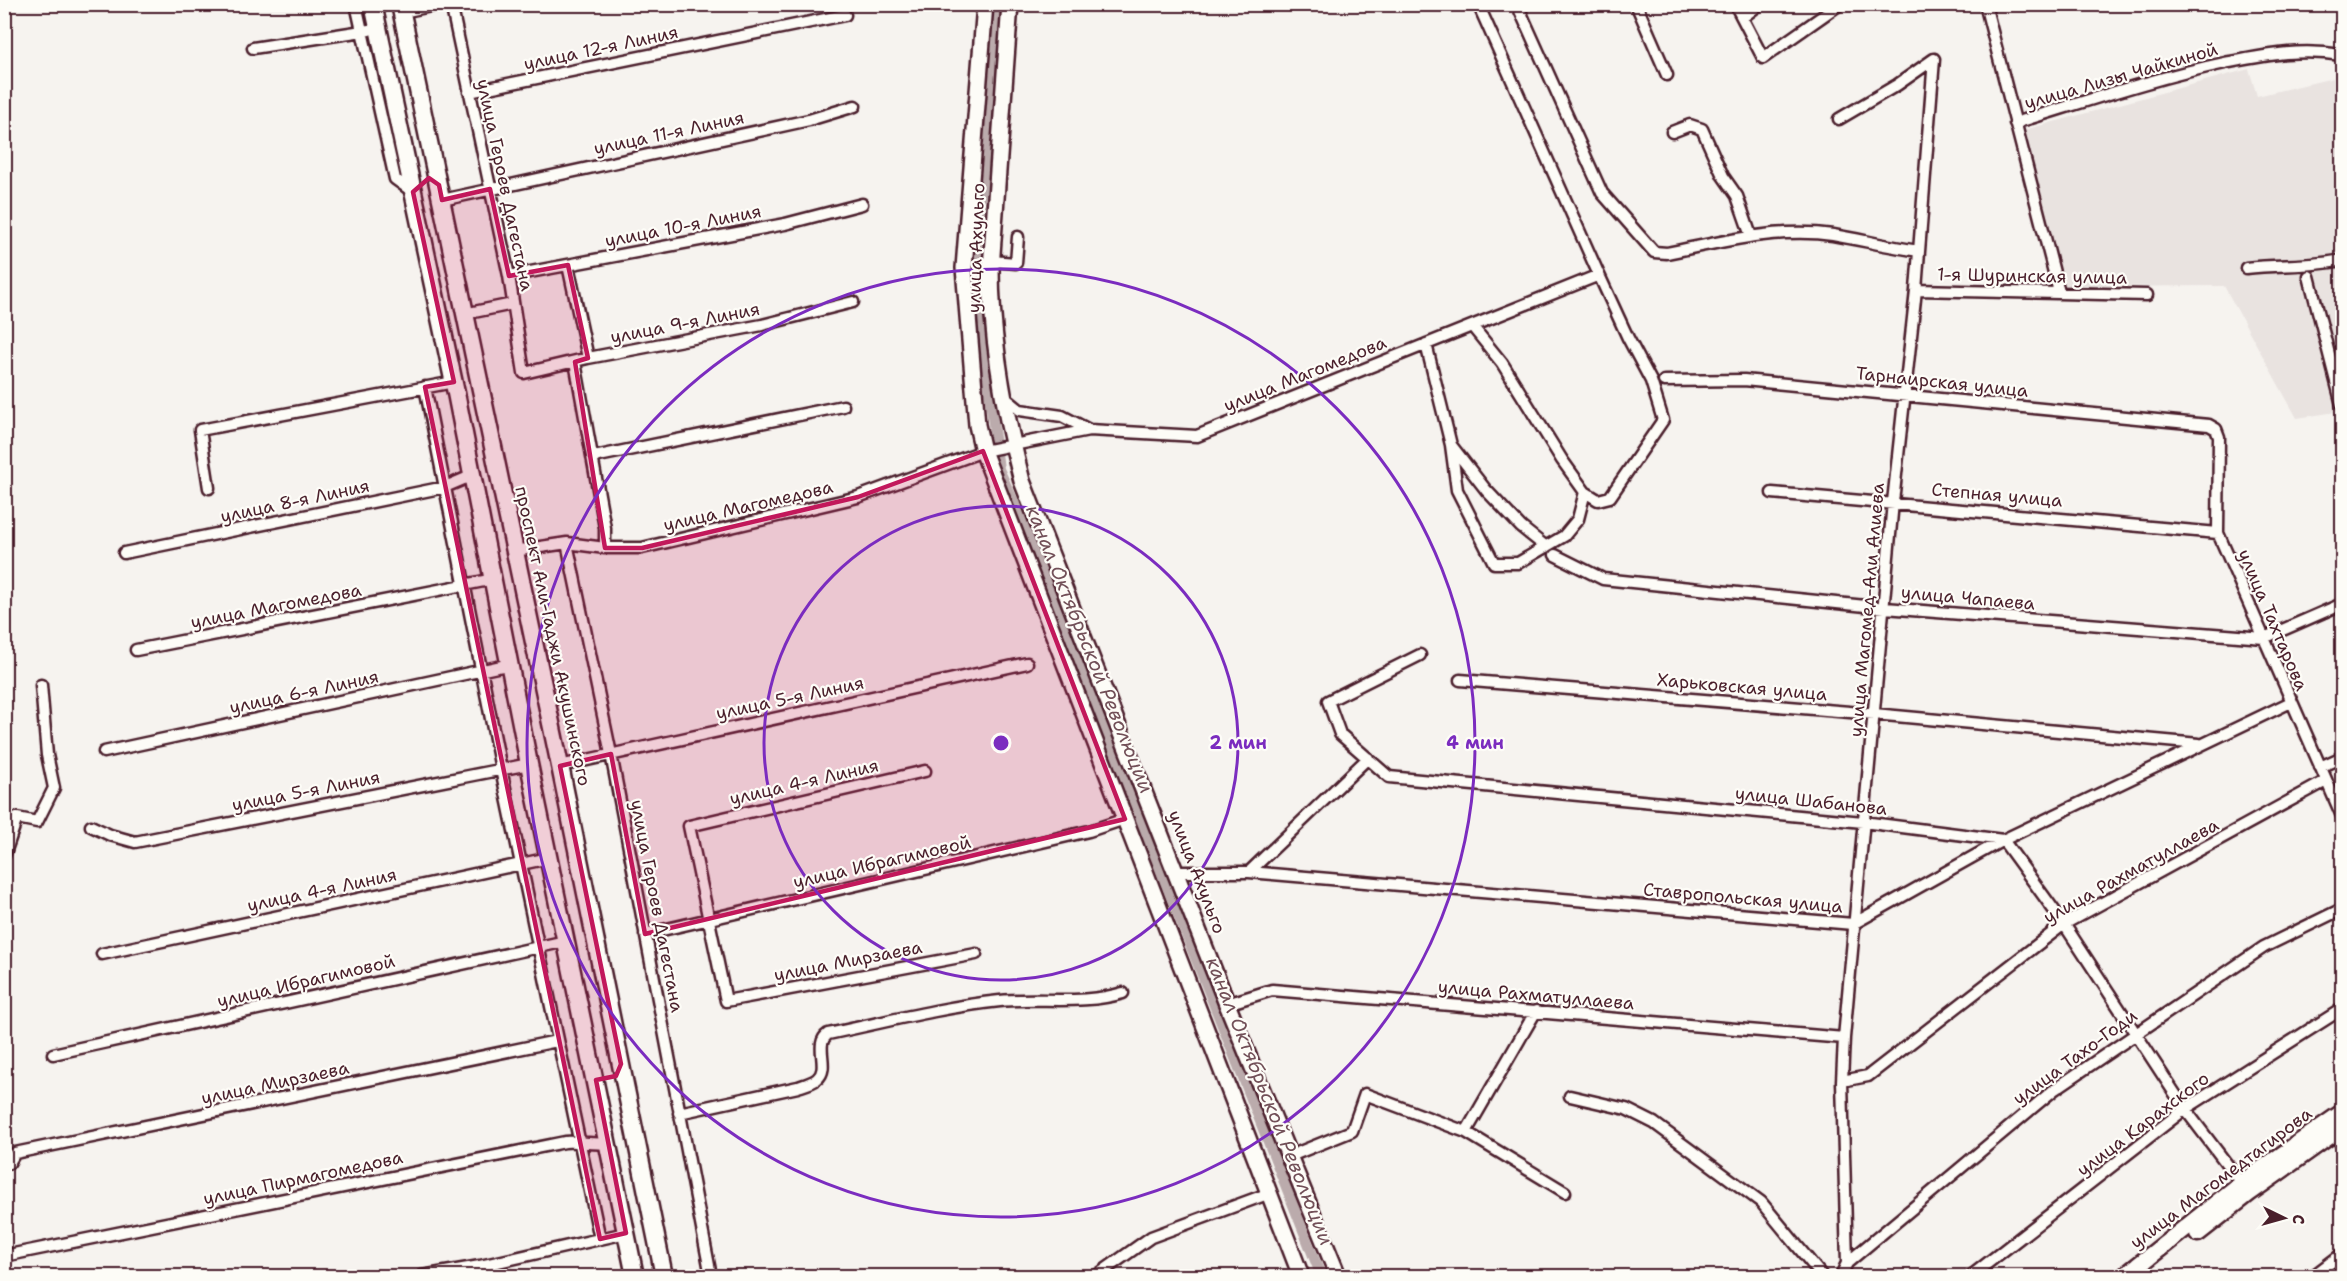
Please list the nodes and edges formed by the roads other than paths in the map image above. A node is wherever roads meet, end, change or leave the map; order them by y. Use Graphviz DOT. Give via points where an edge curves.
graph roads {
  1 [pos="356,4"];
  2 [pos="373,4"];
  3 [pos="441,4"];
  4 [pos="451,4"];
  5 [pos="985,4"];
  6 [pos="1010,4"];
  7 [pos="1478,4"];
  8 [pos="1517,4"];
  9 [pos="1636,4"];
  10 [pos="1735,4"];
  11 [pos="1760,4"];
  12 [pos="1840,4"];
  13 [pos="1985,4"];
  14 [pos="401,8"];
  15 [pos="845,15"];
  16 [pos="1743,17"];
  17 [pos="370,30"];
  18 [pos="253,48"];
  19 [pos="2343,55"];
  20 [pos="1667,75"];
  21 [pos="469,92"];
  22 [pos="855,106"];
  23 [pos="1839,119"];
  24 [pos="2015,123"];
  25 [pos="1672,132"];
  26 [pos="490,189"];
  27 [pos="413,192"];
  28 [pos="440,193"];
  29 [pos="862,204"];
  30 [pos="1751,236"];
  31 [pos="1018,237"];
  32 [pos="1919,251"];
  33 [pos="2343,260"];
  34 [pos="992,261"];
  35 [pos="568,265"];
  36 [pos="2246,268"];
  37 [pos="1599,274"];
  38 [pos="509,276"];
  39 [pos="2309,276"];
  40 [pos="1916,290"];
  41 [pos="2060,292"];
  42 [pos="2147,295"];
  43 [pos="853,302"];
  44 [pos="513,304"];
  45 [pos="464,314"];
  46 [pos="1472,326"];
  47 [pos="1426,344"];
  48 [pos="588,358"];
  49 [pos="575,362"];
  50 [pos="524,374"];
  51 [pos="1664,381"];
  52 [pos="453,382"];
  53 [pos="425,387"];
  54 [pos="1905,395"];
  55 [pos="1003,396"];
  56 [pos="2343,405"];
  57 [pos="843,406"];
  58 [pos="2216,429"];
  59 [pos="1089,430"];
  60 [pos="1451,445"];
  61 [pos="1010,446"];
  62 [pos="983,451"];
  63 [pos="594,457"];
  64 [pos="471,476"];
  65 [pos="445,487"];
  66 [pos="209,488"];
  67 [pos="1585,492"];
  68 [pos="1772,493"];
  69 [pos="1893,502"];
  70 [pos="2218,533"];
  71 [pos="567,543"];
  72 [pos="1546,547"];
  73 [pos="605,549"];
  74 [pos="514,551"];
  75 [pos="124,553"];
  76 [pos="1555,555"];
  77 [pos="494,579"];
  78 [pos="463,585"];
  79 [pos="2343,604"];
  80 [pos="1885,608"];
  81 [pos="2264,638"];
  82 [pos="136,650"];
  83 [pos="1420,655"];
  84 [pos="1027,663"];
  85 [pos="511,664"];
  86 [pos="482,670"];
  87 [pos="1460,680"];
  88 [pos="41,685"];
  89 [pos="2290,702"];
  90 [pos="1875,714"];
  91 [pos="2199,744"];
  92 [pos="104,752"];
  93 [pos="611,754"];
  94 [pos="2343,757"];
  95 [pos="1368,758"];
  96 [pos="529,764"];
  97 [pos="560,766"];
  98 [pos="2320,767"];
  99 [pos="501,769"];
  100 [pos="925,771"];
  101 [pos="2326,782"];
  102 [pos="2343,816"];
  103 [pos="1125,819"];
  104 [pos="1863,822"];
  105 [pos="91,826"];
  106 [pos="2003,840"];
  107 [pos="4,856"];
  108 [pos="549,858"];
  109 [pos="521,864"];
  110 [pos="1177,873"];
  111 [pos="1249,873"];
  112 [pos="2343,909"];
  113 [pos="709,920"];
  114 [pos="1853,924"];
  115 [pos="2064,924"];
  116 [pos="645,934"];
  117 [pos="566,941"];
  118 [pos="538,946"];
  119 [pos="102,954"];
  120 [pos="976,954"];
  121 [pos="1123,993"];
  122 [pos="1227,1004"];
  123 [pos="2343,1008"];
  124 [pos="1536,1011"];
  125 [pos="2136,1033"];
  126 [pos="1844,1038"];
  127 [pos="557,1041"];
  128 [pos="53,1054"];
  129 [pos="621,1064"];
  130 [pos="594,1070"];
  131 [pos="1842,1081"];
  132 [pos="1570,1096"];
  133 [pos="2185,1109"];
  134 [pos="679,1113"];
  135 [pos="2338,1128"];
  136 [pos="1466,1132"];
  137 [pos="578,1142"];
  138 [pos="608,1143"];
  139 [pos="1290,1156"];
  140 [pos="4,1164"];
  141 [pos="2245,1188"];
  142 [pos="1565,1192"];
  143 [pos="1270,1193"];
  144 [pos="626,1233"];
  145 [pos="600,1239"];
  146 [pos="2343,1254"];
  147 [pos="4,1256"];
  148 [pos="1847,1263"];
  149 [pos="422,1276"];
  150 [pos="635,1276"];
  151 [pos="664,1276"];
  152 [pos="711,1276"];
  153 [pos="1096,1276"];
  154 [pos="1300,1276"];
  155 [pos="1338,1276"];
  156 [pos="1821,1276"];
  157 [pos="1841,1276"];
  158 [pos="1971,1276"];
  159 [pos="2125,1276"];
  160 [pos="2143,1276"];
  161 [pos="2313,1276"];
  1 -- 17 [label="street"];
  2 -- 17 [label="main road"];
  3 -- 14 [label="street"];
  4 -- 21 [label="street, улица Героев Дагестана"];
  5 -- 62 [label="main road" via="964,268 977,425"];
  6 -- 34 [label="main road, улица Ахульго"];
  7 -- 37 [label="street"];
  8 -- 30 [label="street, 1-я Шуринская улица" via="1602,193 1647,246 1654,252 1667,252"];
  9 -- 20 [label="street"];
  10 -- 16 [label="street"];
  11 -- 16 [label="street"];
  12 -- 16 [label="street" via="1764,58"];
  13 -- 24 [label="street"];
  14 -- 28 [label="main road, проспект Али-Гаджи Акушинского"];
  15 -- 21 [label="street, улица 12-я Линия"];
  17 -- 18 [label="street"];
  17 -- 27 [label="main road"];
  19 -- 24 [label="street, улица Лизы Чайкиной" via="2284,52 2188,71"];
  21 -- 26 [label="street, улица Героев Дагестана"];
  22 -- 26 [label="street, улица 11-я Линия" via="809,120"];
  23 -- 32 [label="street, улица Магомед-Али Алиева" via="1897,86 1934,58"];
  24 -- 41 [label="street"];
  25 -- 30 [label="street" via="1690,124 1702,129 1723,176 1737,196"];
  26 -- 28 [label="street, улица 11-я Линия"];
  26 -- 38 [label="street, улица Героев Дагестана"];
  27 -- 28 [label="main road" via="422,180 429,178"];
  27 -- 52 [label="main road"];
  28 -- 45 [label="main road, проспект Али-Гаджи Акушинского"];
  29 -- 35 [label="street, улица 10-я Линия" via="785,224"];
  30 -- 32 [label="street, 1-я Шуринская улица" via="1831,235"];
  31 -- 34 [label="street" via="1016,263"];
  32 -- 40 [label="street, улица Магомед-Али Алиева"];
  33 -- 36 [label="street"];
  34 -- 55 [label="main road, улица Ахульго" via="993,321"];
  35 -- 38 [label="street, улица 10-я Линия"];
  35 -- 48 [label="street"];
  37 -- 46 [label="street, улица Магомедова"];
  37 -- 67 [label="street" via="1651,381 1663,420 1610,497 1598,500"];
  38 -- 44 [label="street, улица Героев Дагестана"];
  39 -- 56 [label="street"];
  40 -- 41 [label="street, 1-я Шуринская улица"];
  40 -- 54 [label="street, улица Магомед-Али Алиева"];
  41 -- 42 [label="street, 1-я Шуринская улица"];
  43 -- 48 [label="street, улица 9-я Линия" via="762,325"];
  44 -- 45 [label="street"];
  44 -- 50 [label="street, улица Героев Дагестана"];
  45 -- 74 [label="main road, проспект Али-Гаджи Акушинского"];
  46 -- 47 [label="street, улица Магомедова"];
  46 -- 67 [label="street" via="1502,363"];
  47 -- 59 [label="street, улица Магомедова" via="1197,436"];
  47 -- 60 [label="street"];
  48 -- 49 [label="street, улица 9-я Линия"];
  49 -- 50 [label="street, улица 9-я Линия"];
  49 -- 63 [label="street"];
  51 -- 54 [label="street, Тарнаирская улица" via="1744,380"];
  52 -- 53 [label="street"];
  52 -- 64 [label="main road"];
  53 -- 65 [label="street"];
  53 -- 66 [label="street" via="201,430"];
  54 -- 58 [label="street, Тарнаирская улица" via="2209,424"];
  54 -- 69 [label="street, улица Магомед-Али Алиева"];
  55 -- 59 [label="street" via="1020,410 1062,416"];
  55 -- 61 [label="main road, улица Ахульго"];
  57 -- 63 [label="street"];
  58 -- 70 [label="street, улица Тахтарова"];
  59 -- 61 [label="street, улица Магомедова"];
  60 -- 72 [label="street" via="1486,490"];
  60 -- 72 [label="street" via="1458,490 1494,563 1518,563"];
  61 -- 62 [label="street, улица Магомедова"];
  61 -- 110 [label="main road, улица Ахульго"];
  62 -- 73 [label="street, улица Магомедова" via="858,497 642,548"];
  62 -- 103 [label="main road"];
  63 -- 73 [label="street"];
  64 -- 65 [label="street, улица 8-я Линия"];
  64 -- 77 [label="main road"];
  65 -- 75 [label="street, улица 8-я Линия"];
  65 -- 78 [label="street"];
  67 -- 72 [label="street" via="1578,519 1564,536"];
  68 -- 69 [label="street, Степная улица"];
  69 -- 70 [label="street, Степная улица"];
  69 -- 80 [label="street, улица Магомед-Али Алиева"];
  70 -- 81 [label="street, улица Тахтарова"];
  71 -- 73 [label="street, улица Магомедова"];
  71 -- 74 [label="street, улица Магомедова"];
  71 -- 93 [label="street, улица Героев Дагестана"];
  74 -- 97 [label="main road, проспект Али-Гаджи Акушинского"];
  76 -- 80 [label="street, улица Чапаева" via="1603,579"];
  77 -- 78 [label="street, улица Магомедова"];
  77 -- 85 [label="main road"];
  78 -- 82 [label="street, улица Магомедова"];
  78 -- 86 [label="street"];
  79 -- 81 [label="street, улица Чапаева"];
  80 -- 81 [label="street, улица Чапаева"];
  80 -- 90 [label="street, улица Магомед-Али Алиева"];
  81 -- 89 [label="street, улица Тахтарова"];
  83 -- 95 [label="street, улица Шабанова" via="1328,701 1340,734"];
  84 -- 93 [label="street, улица 5-я Линия"];
  85 -- 86 [label="street, улица 6-я Линия"];
  85 -- 96 [label="main road"];
  86 -- 92 [label="street, улица 6-я Линия"];
  86 -- 99 [label="street"];
  87 -- 90 [label="street, Харьковская улица"];
  88 -- 107 [label="street" via="54,788 37,822 17,818"];
  89 -- 91 [label="street, Ставропольская улица"];
  89 -- 98 [label="street, улица Тахтарова"];
  90 -- 91 [label="street, Харьковская улица"];
  90 -- 104 [label="street, улица Магомед-Али Алиева"];
  91 -- 106 [label="street, Ставропольская улица"];
  93 -- 97 [label="street, улица 5-я Линия"];
  93 -- 116 [label="street, улица Героев Дагестана"];
  94 -- 98 [label="street"];
  95 -- 104 [label="street, улица Шабанова" via="1389,777"];
  95 -- 111 [label="street"];
  96 -- 99 [label="street, улица 5-я Линия"];
  96 -- 108 [label="main road"];
  97 -- 129 [label="main road, проспект Али-Гаджи Акушинского"];
  98 -- 101 [label="street, улица Тахтарова"];
  99 -- 105 [label="street, улица 5-я Линия" via="135,842"];
  99 -- 109 [label="street"];
  100 -- 113 [label="street, улица 4-я Линия" via="689,826"];
  101 -- 102 [label="street, улица Тахтарова"];
  101 -- 115 [label="street, улица Рахматуллаева"];
  103 -- 113 [label="street, улица Ибрагимовой"];
  103 -- 143 [label="main road"];
  104 -- 106 [label="street, улица Шабанова"];
  104 -- 114 [label="street, улица Магомед-Али Алиева"];
  106 -- 114 [label="street, Ставропольская улица"];
  106 -- 115 [label="street"];
  108 -- 109 [label="street, улица 4-я Линия"];
  108 -- 117 [label="main road"];
  109 -- 118 [label="street"];
  109 -- 119 [label="street, улица 4-я Линия"];
  110 -- 111 [label="street, Ставропольская улица"];
  110 -- 122 [label="main road, улица Ахульго"];
  111 -- 114 [label="street, Ставропольская улица"];
  112 -- 125 [label="street, улица Тахо-Годи" via="2264,947"];
  113 -- 116 [label="street, улица Ибрагимовой"];
  113 -- 120 [label="street, улица Мирзаева" via="726,1001"];
  114 -- 126 [label="street, улица Магомед-Али Алиева"];
  115 -- 125 [label="street"];
  115 -- 131 [label="street, улица Рахматуллаева" via="1868,1076"];
  116 -- 134 [label="street, улица Героев Дагестана"];
  117 -- 118 [label="street, улица Ибрагимовой"];
  117 -- 130 [label="main road"];
  118 -- 127 [label="street"];
  118 -- 128 [label="street, улица Ибрагимовой"];
  121 -- 134 [label="street" via="966,1006 828,1034 822,1042 822,1069 815,1080"];
  122 -- 124 [label="street, улица Рахматуллаева" via="1272,990"];
  122 -- 139 [label="main road, улица Ахульго"];
  123 -- 133 [label="street, улица Карахского"];
  124 -- 126 [label="street, улица Рахматуллаева"];
  124 -- 136 [label="street"];
  125 -- 133 [label="street"];
  125 -- 148 [label="street, улица Тахо-Годи" via="2055,1089"];
  126 -- 131 [label="street, улица Магомед-Али Алиева"];
  127 -- 137 [label="street"];
  127 -- 140 [label="street, улица Мирзаева" via="15,1153"];
  129 -- 130 [label="main road" via="616,1076 608,1078"];
  129 -- 151 [label="main road, проспект Али-Гаджи Акушинского"];
  130 -- 138 [label="main road"];
  131 -- 148 [label="street, улица Магомед-Али Алиева"];
  132 -- 156 [label="street" via="1626,1109 1654,1123 1761,1202"];
  133 -- 141 [label="street"];
  133 -- 158 [label="street, улица Карахского"];
  134 -- 152 [label="street, улица Героев Дагестана"];
  135 -- 141 [label="main road, улица Магомедтагирова"];
  136 -- 139 [label="street" via="1365,1094 1352,1131"];
  136 -- 142 [label="street"];
  137 -- 138 [label="street, улица Пирмагомедова"];
  137 -- 145 [label="street"];
  137 -- 147 [label="street, улица Пирмагомедова"];
  138 -- 144 [label="main road"];
  139 -- 155 [label="main road, улица Ахульго"];
  141 -- 159 [label="main road, улица Магомедтагирова"];
  141 -- 160 [label="main road, улица Магомедтагирова"];
  143 -- 153 [label="street" via="1151,1237"];
  143 -- 154 [label="main road"];
  144 -- 145 [label="street"];
  144 -- 150 [label="main road"];
  145 -- 149 [label="street"];
  146 -- 161 [label="street"];
  148 -- 157 [label="street, улица Магомед-Али Алиева"];
}
